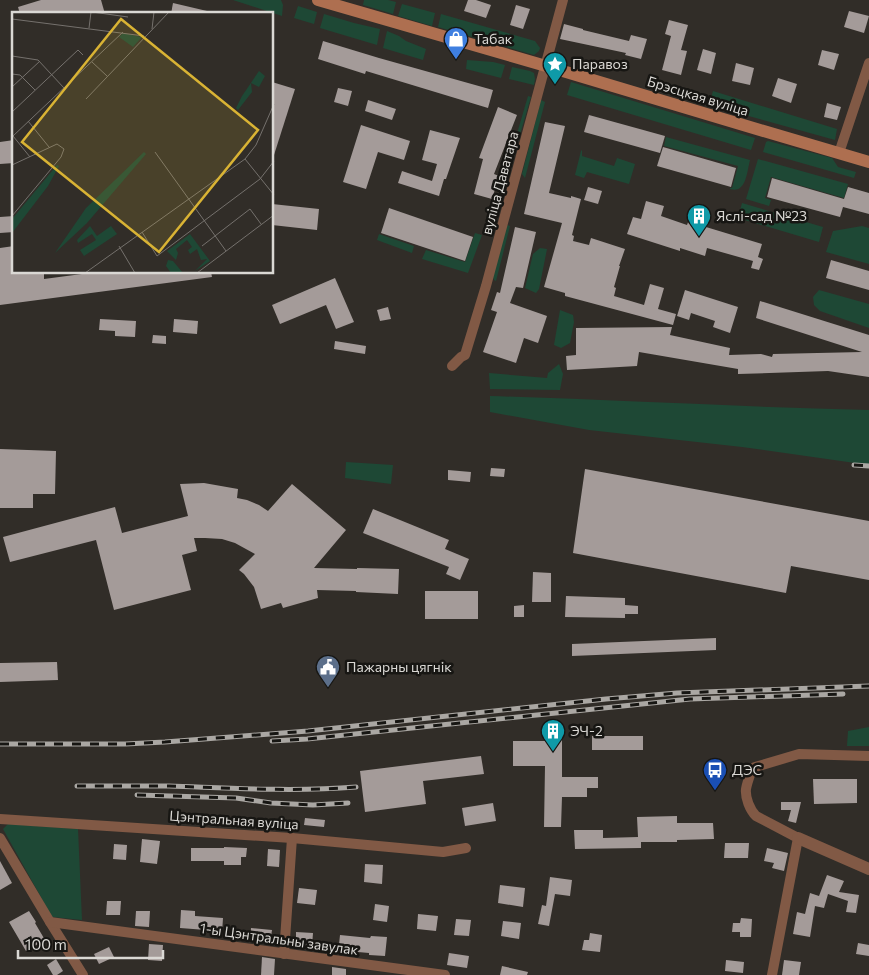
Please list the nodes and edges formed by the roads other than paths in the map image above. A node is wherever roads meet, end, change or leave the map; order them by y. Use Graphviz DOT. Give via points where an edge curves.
graph roads {
  1 [pos="318,0"];
  2 [pos="563,0"];
  3 [pos="869,63"];
  4 [pos="546,66"];
  5 [pos="840,153"];
  6 [pos="869,162"];
  7 [pos="452,366"];
  8 [pos="869,756"];
  9 [pos="0,819"];
  10 [pos="0,838"];
  11 [pos="292,838"];
  12 [pos="798,838"];
  13 [pos="466,848"];
  14 [pos="869,869"];
  15 [pos="50,922"];
  16 [pos="284,954"];
  17 [pos="83,975"];
  18 [pos="445,975"];
  19 [pos="772,975"];
  1 -- 4 [label="main road, Брэсцкая вуліца"];
  2 -- 4 [label="street, вуліца Даватара"];
  3 -- 5 [label="street"];
  4 -- 5 [label="main road, Брэсцкая вуліца"];
  4 -- 7 [label="street, вуліца Даватара" via="465,355"];
  5 -- 6 [label="main road, Брэсцкая вуліца"];
  8 -- 12 [label="street" via="799,754 752,769 746,789 752,811"];
  9 -- 11 [label="street, Цэнтральная вуліца"];
  10 -- 15 [label="street"];
  11 -- 13 [label="street, Цэнтральная вуліца" via="443,852"];
  11 -- 16 [label="street"];
  12 -- 14 [label="street"];
  12 -- 19 [label="street"];
  15 -- 16 [label="street, 1-ы Цэнтральны завулак"];
  15 -- 17 [label="street"];
  16 -- 18 [label="street, 1-ы Цэнтральны завулак"];
}
